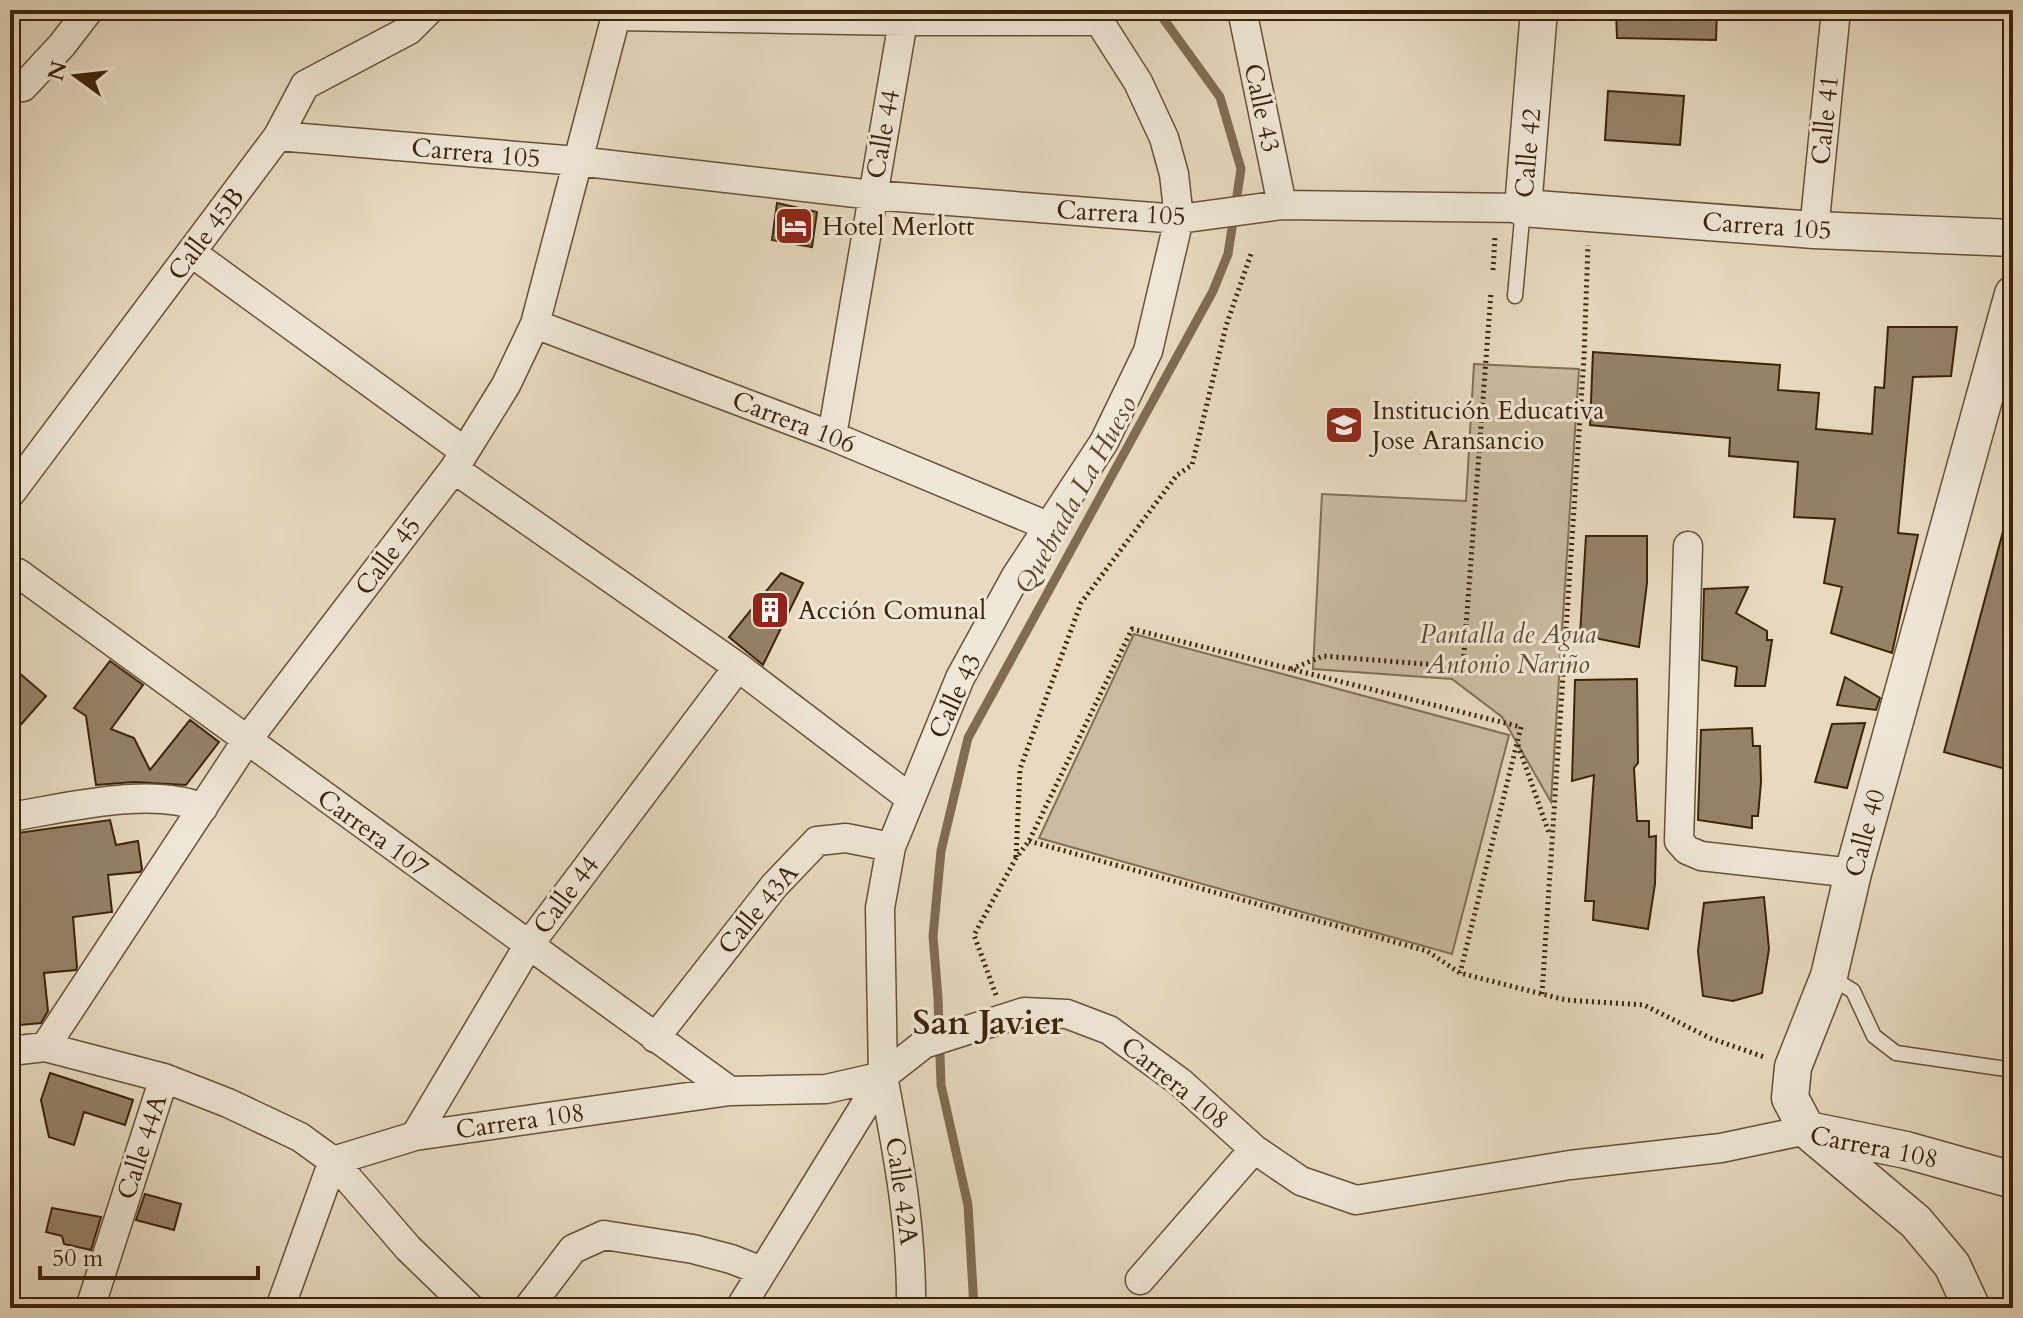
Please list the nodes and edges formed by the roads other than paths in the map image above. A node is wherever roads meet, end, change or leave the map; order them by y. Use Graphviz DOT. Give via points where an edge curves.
graph roads {
  1 [pos="89,10"];
  2 [pos="429,10"];
  3 [pos="1242,10"];
  4 [pos="1539,10"];
  5 [pos="1836,10"];
  6 [pos="616,13"];
  7 [pos="1096,16"];
  8 [pos="903,21"];
  9 [pos="10,89"];
  10 [pos="278,136"];
  11 [pos="577,161"];
  12 [pos="873,195"];
  13 [pos="1282,205"];
  14 [pos="1510,208"];
  15 [pos="1179,219"];
  16 [pos="1814,230"];
  17 [pos="2013,238"];
  18 [pos="192,253"];
  19 [pos="2013,294"];
  20 [pos="1515,296"];
  21 [pos="535,324"];
  22 [pos="2008,336"];
  23 [pos="832,436"];
  24 [pos="459,460"];
  25 [pos="10,494"];
  26 [pos="1050,527"];
  27 [pos="1688,546"];
  28 [pos="18,573"];
  29 [pos="738,667"];
  30 [pos="247,740"];
  31 [pos="910,798"];
  32 [pos="203,808"];
  33 [pos="10,817"];
  34 [pos="891,847"];
  35 [pos="1853,873"];
  36 [pos="528,946"];
  37 [pos="1829,976"];
  38 [pos="655,1038"];
  39 [pos="45,1047"];
  40 [pos="10,1051"];
  41 [pos="2013,1070"];
  42 [pos="883,1076"];
  43 [pos="164,1078"];
  44 [pos="730,1091"];
  45 [pos="1807,1130"];
  46 [pos="415,1136"];
  47 [pos="1254,1149"];
  48 [pos="333,1161"];
  49 [pos="2013,1180"];
  50 [pos="762,1271"];
  51 [pos="1140,1280"];
  52 [pos="458,1304"];
  53 [pos="90,1308"];
  54 [pos="280,1308"];
  55 [pos="528,1308"];
  56 [pos="740,1308"];
  57 [pos="911,1308"];
  58 [pos="1972,1308"];
  1 -- 9 [label="street" via="23,87"];
  2 -- 10 [label="street, Calle 45B" via="409,30 305,85"];
  3 -- 13 [label="street, Calle 43"];
  4 -- 14 [label="street, Calle 42"];
  5 -- 16 [label="street, Calle 41"];
  6 -- 8 [label="street"];
  6 -- 11 [label="street, Calle 45"];
  7 -- 8 [label="street"];
  7 -- 15 [label="street, Calle 43" via="1138,82 1164,138"];
  8 -- 12 [label="street, Calle 44"];
  10 -- 11 [label="street, Carrera 105"];
  10 -- 18 [label="street, Calle 45B"];
  11 -- 12 [label="street, Carrera 105"];
  11 -- 21 [label="street, Calle 45"];
  12 -- 15 [label="street, Carrera 105"];
  12 -- 23 [label="street, Calle 44"];
  13 -- 14 [label="street, Carrera 105"];
  13 -- 15 [label="street, Carrera 105"];
  14 -- 16 [label="street, Carrera 105"];
  14 -- 20 [label="lane, Calle 42"];
  15 -- 26 [label="street, Calle 43" via="1148,351 1104,442"];
  16 -- 17 [label="street, Carrera 105"];
  18 -- 24 [label="street"];
  18 -- 25 [label="street, Calle 45B"];
  19 -- 22 [label="street, Calle 40"];
  21 -- 23 [label="street, Carrera 106"];
  21 -- 24 [label="street, Calle 45" via="506,385"];
  22 -- 35 [label="street, Calle 40"];
  23 -- 26 [label="street, Carrera 106"];
  24 -- 29 [label="street"];
  24 -- 30 [label="street, Calle 45"];
  26 -- 31 [label="street, Calle 43" via="1016,576 960,678"];
  27 -- 35 [label="street" via="1679,841 1701,856"];
  28 -- 30 [label="street, Carrera 107"];
  29 -- 31 [label="street"];
  29 -- 36 [label="street, Calle 44"];
  30 -- 32 [label="street, Calle 45"];
  30 -- 36 [label="street, Carrera 107"];
  31 -- 34 [label="street, Calle 43"];
  32 -- 33 [label="street" via="166,798"];
  32 -- 39 [label="street, Calle 45"];
  34 -- 38 [label="street, Calle 43A" via="846,838 817,841 774,886"];
  34 -- 42 [label="street, Calle 43" via="880,908"];
  35 -- 37 [label="street, Calle 40"];
  36 -- 38 [label="street, Carrera 107"];
  36 -- 46 [label="street, Calle 44"];
  37 -- 41 [label="lane" via="1853,991 1874,1036 1896,1053"];
  37 -- 45 [label="street, Calle 40" via="1793,1067 1790,1098"];
  38 -- 44 [label="street, Carrera 107"];
  39 -- 40 [label="street"];
  39 -- 43 [label="street"];
  42 -- 44 [label="street, Carrera 108" via="826,1089"];
  42 -- 47 [label="street, Carrera 108" via="924,1044 1024,1012 1067,1014 1109,1030 1180,1082"];
  42 -- 50 [label="street"];
  42 -- 57 [label="street, Calle 42A" via="912,1254"];
  43 -- 48 [label="street" via="300,1137"];
  43 -- 53 [label="street, Calle 44A"];
  44 -- 46 [label="street, Carrera 108"];
  45 -- 47 [label="street, Carrera 108" via="1721,1148 1570,1165 1356,1200 1301,1181"];
  45 -- 49 [label="street, Carrera 108"];
  45 -- 58 [label="street, Calle 40" via="1916,1222 1952,1265"];
  46 -- 48 [label="street, Carrera 108"];
  47 -- 51 [label="street"];
  48 -- 52 [label="street"];
  48 -- 54 [label="street"];
  50 -- 55 [label="street" via="693,1249 604,1235 573,1249"];
  50 -- 56 [label="street"];
}
